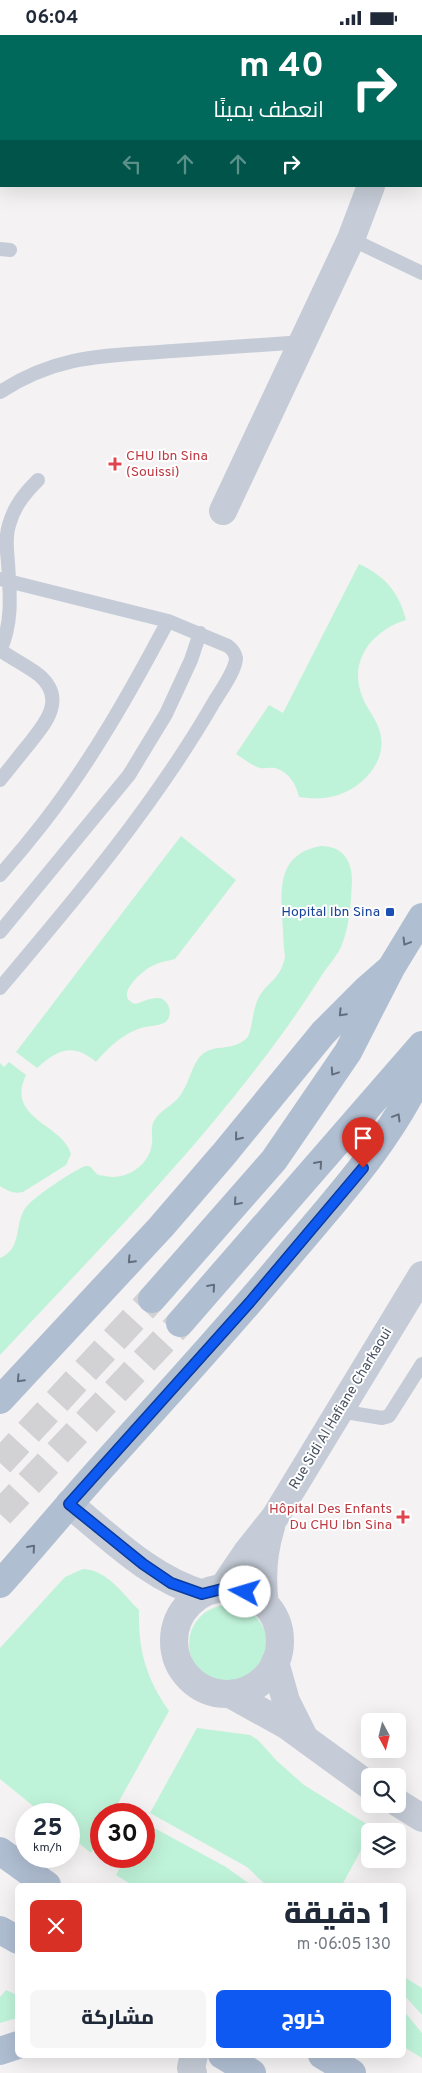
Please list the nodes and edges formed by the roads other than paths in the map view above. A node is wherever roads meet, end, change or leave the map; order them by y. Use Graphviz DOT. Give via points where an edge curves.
graph roads {
  1 [pos="371,187"];
  2 [pos="351,239"];
  3 [pos="422,273"];
  4 [pos="303,342"];
  5 [pos="0,392"];
  6 [pos="38,480"];
  7 [pos="223,511"];
  8 [pos="5,580"];
  9 [pos="168,621"];
  10 [pos="200,633"];
  11 [pos="0,651"];
  12 [pos="0,781"];
  13 [pos="0,875"];
  14 [pos="422,917"];
  15 [pos="0,933"];
  16 [pos="391,968"];
  17 [pos="0,988"];
  18 [pos="422,1045"];
  19 [pos="422,1071"];
  20 [pos="422,1275"];
  21 [pos="152,1299"];
  22 [pos="180,1323"];
  23 [pos="422,1364"];
  24 [pos="0,1400"];
  25 [pos="339,1411"];
  26 [pos="69,1504"];
  27 [pos="273,1520"];
  28 [pos="143,1564"];
  29 [pos="0,1584"];
  30 [pos="212,1592"];
  31 [pos="265,1605"];
  32 [pos="177,1624"];
  33 [pos="275,1662"];
  34 [pos="230,1694"];
  35 [pos="304,1738"];
  36 [pos="361,1779"];
  37 [pos="406,1808"];
  38 [pos="422,1818"];
  39 [pos="0,1851"];
  40 [pos="44,1883"];
  41 [pos="0,1931"];
  42 [pos="15,1938"];
  43 [pos="15,2046"];
  44 [pos="0,2051"];
  45 [pos="193,2058"];
  46 [pos="227,2058"];
  47 [pos="327,2058"];
  48 [pos="192,2073"];
  49 [pos="252,2073"];
  50 [pos="352,2073"];
  1 -- 2 [label="street"];
  2 -- 3 [label="lane"];
  2 -- 4 [label="street"];
  4 -- 5 [label="lane" via="83,358 40,370"];
  4 -- 7 [label="street"];
  6 -- 8 [label="lane" via="25,492 8,525"];
  8 -- 9 [label="lane"];
  8 -- 11 [label="lane" via="10,620"];
  9 -- 10 [label="lane"];
  9 -- 13 [label="lane" via="141,673 83,767 44,822"];
  10 -- 15 [label="lane" via="166,714 129,775"];
  10 -- 17 [label="lane" via="234,651 234,666 226,681 155,795"];
  11 -- 12 [label="lane" via="39,676 48,686 52,711"];
  14 -- 16 [label="main road, one-way"];
  16 -- 21 [label="main road, one-way" via="348,1052 274,1160"];
  16 -- 24 [label="main road, one-way" via="323,1033 160,1227"];
  22 -- 18 [label="main road, one-way"];
  26 -- 19 [label="main road, one-way" via="250,1302 363,1168 383,1141"];
  20 -- 25 [label="street, Rue Sidi Al Hafiane Charkaoui"];
  23 -- 25 [label="lane" via="389,1416 382,1418"];
  25 -- 27 [label="street, Rue Sidi Al Hafiane Charkaoui"];
  26 -- 28 [label="street"];
  29 -- 26 [label="main road, one-way"];
  27 -- 30 [label="street, Rue Sidi Al Hafiane Charkaoui"];
  27 -- 31 [label="street" via="263,1561"];
  28 -- 30 [label="street" via="171,1583"];
  28 -- 32 [label="street"];
  30 -- 31 [label="street" via="245,1592"];
  30 -- 32 [label="street" via="192,1602"];
  31 -- 33 [label="street" via="272,1614 279,1638"];
  32 -- 34 [label="street" via="175,1649 184,1673 205,1689"];
  33 -- 34 [label="street" via="270,1672 253,1687"];
  33 -- 35 [label="street" via="286,1701"];
  34 -- 35 [label="street"];
  35 -- 36 [label="street"];
  37 -- 38 [label="street"];
  39 -- 40 [label="main road"];
  41 -- 42 [label="main road"];
  43 -- 44 [label="main road"];
  45 -- 48 [label="street"];
  46 -- 49 [label="main road"];
  47 -- 50 [label="main road"];
}
